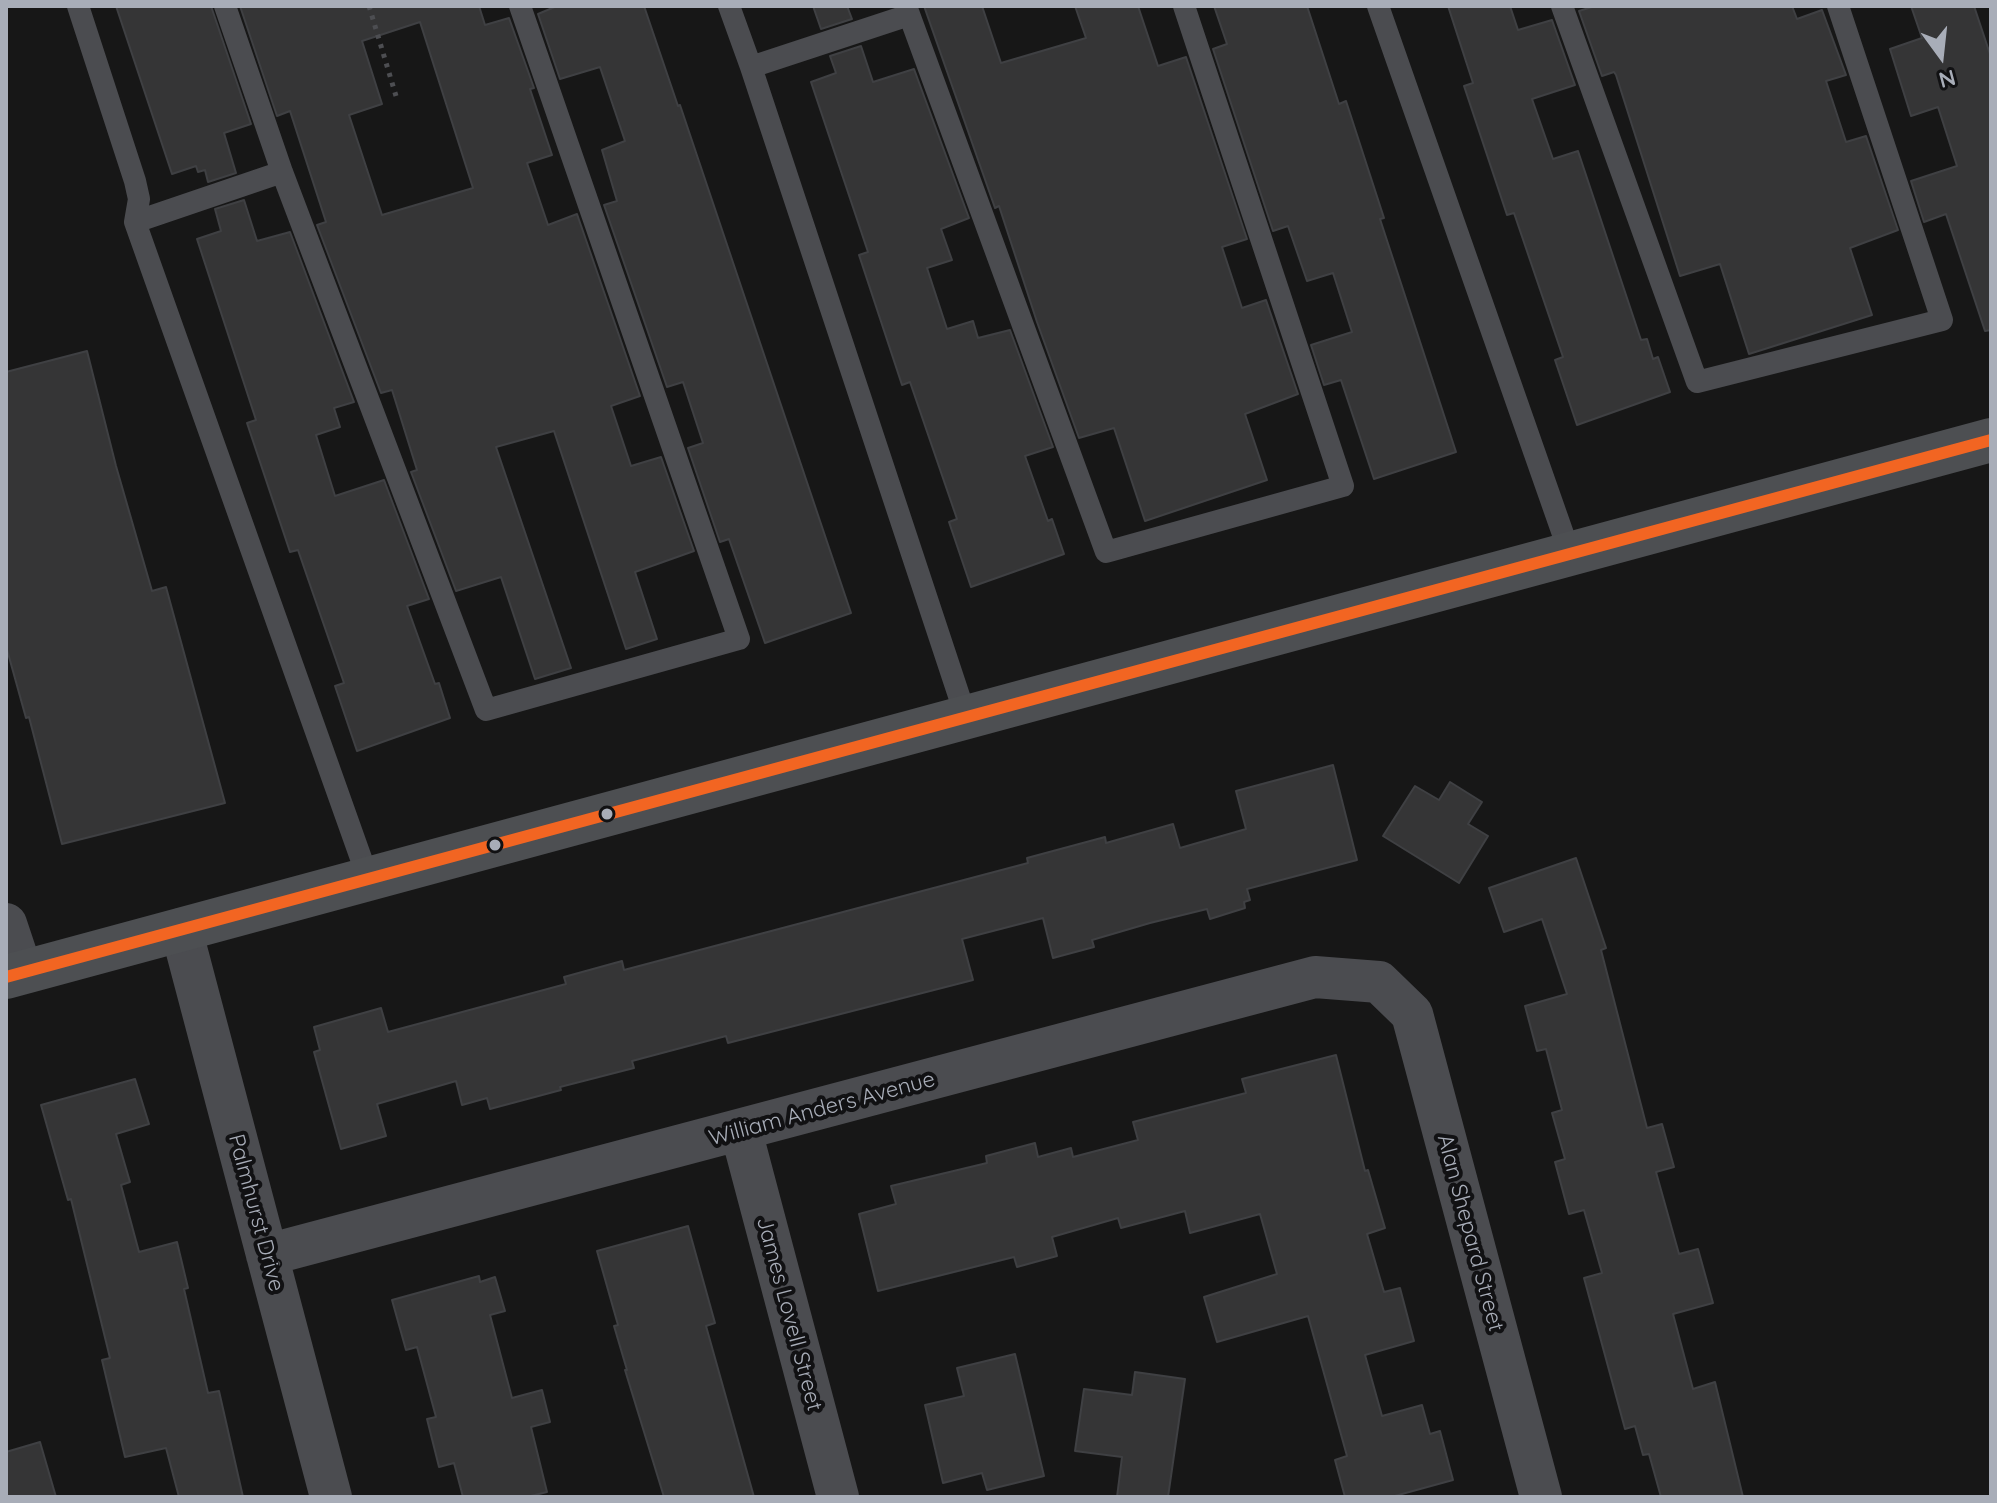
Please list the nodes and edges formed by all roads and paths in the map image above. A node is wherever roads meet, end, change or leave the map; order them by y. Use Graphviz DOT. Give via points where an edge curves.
graph roads {
  1 [pos="78,6"];
  2 [pos="225,6"];
  3 [pos="369,6"];
  4 [pos="520,6"];
  5 [pos="729,6"];
  6 [pos="1184,6"];
  7 [pos="1378,6"];
  8 [pos="1562,6"];
  9 [pos="1838,6"];
  10 [pos="907,10"];
  11 [pos="751,67"];
  12 [pos="396,96"];
  13 [pos="282,172"];
  14 [pos="135,222"];
  15 [pos="1991,440"];
  16 [pos="1570,554"];
  17 [pos="966,717"];
  18 [pos="368,878"];
  19 [pos="6,924"];
  20 [pos="181,929"];
  21 [pos="14,974"];
  22 [pos="1379,982"];
  23 [pos="741,1131"];
  24 [pos="267,1255"];
  25 [pos="331,1497"];
  26 [pos="838,1497"];
  27 [pos="1541,1497"];
  1 -- 14 [label="lane" via="135,181"];
  2 -- 13 [label="lane"];
  3 -- 12 [label="path"];
  4 -- 13 [label="lane" via="739,639 486,710"];
  5 -- 11 [label="lane"];
  6 -- 10 [label="lane" via="1343,486 1106,552"];
  7 -- 16 [label="lane"];
  8 -- 9 [label="lane" via="1697,382 1942,320"];
  10 -- 11 [label="lane"];
  11 -- 17 [label="lane"];
  13 -- 14 [label="lane"];
  14 -- 18 [label="lane"];
  15 -- 16 [label="main road"];
  16 -- 17 [label="main road"];
  17 -- 18 [label="main road"];
  18 -- 20 [label="main road"];
  19 -- 21 [label="street"];
  20 -- 21 [label="main road"];
  20 -- 24 [label="street, Palmhurst Drive"];
  22 -- 23 [label="street, William Anders Avenue" via="1315,977"];
  22 -- 27 [label="street, Alan Shepard Street" via="1412,1014"];
  23 -- 24 [label="street, William Anders Avenue"];
  23 -- 26 [label="street, James Lovell Street"];
  24 -- 25 [label="street, Palmhurst Drive"];
}
